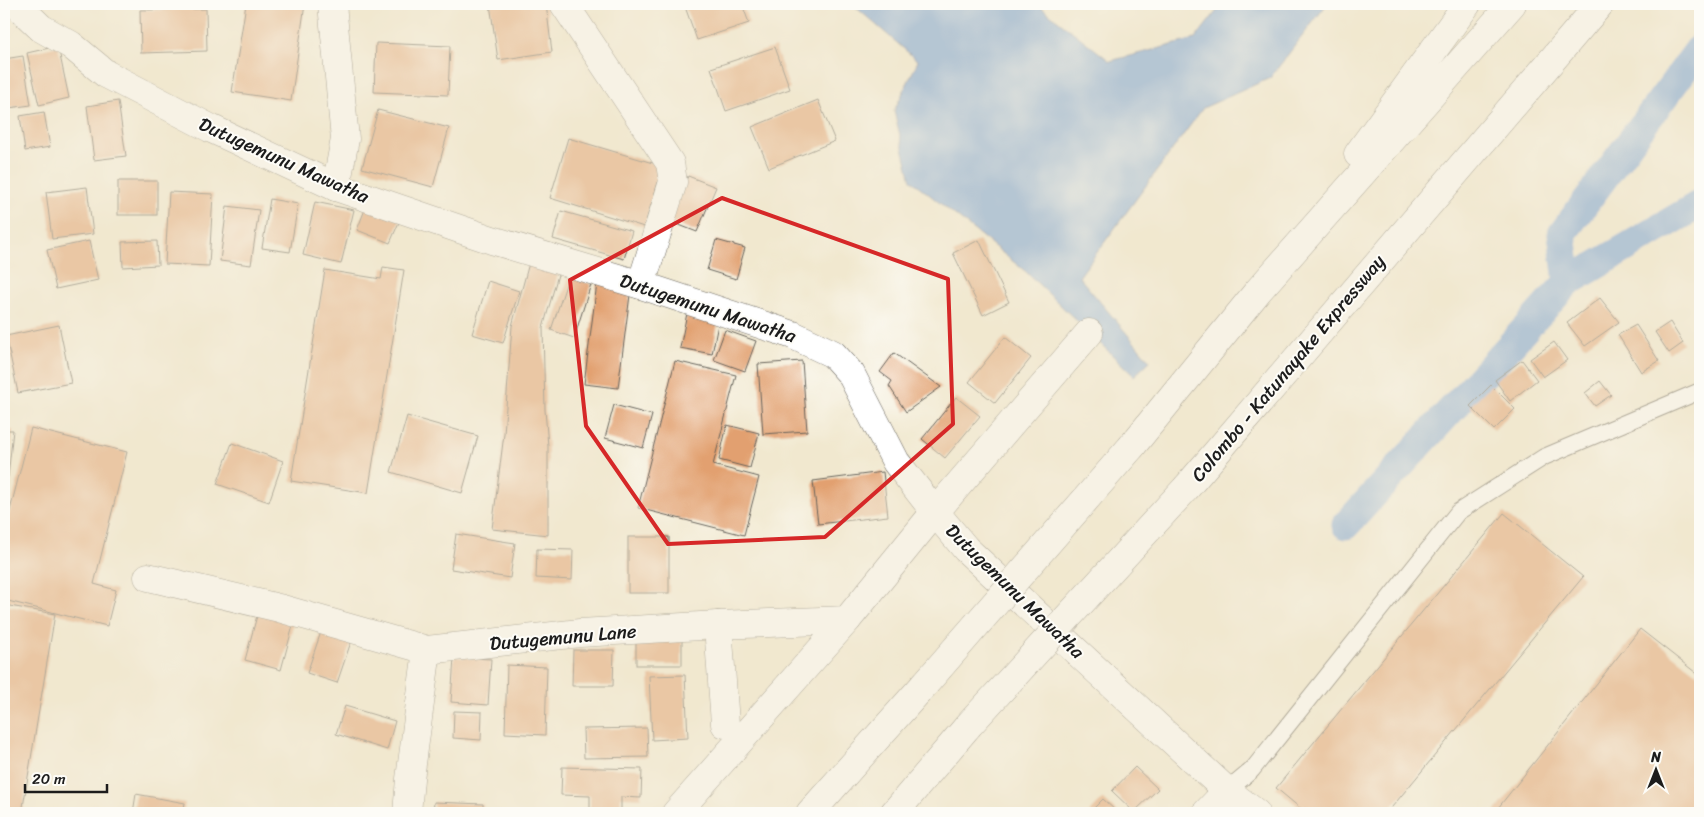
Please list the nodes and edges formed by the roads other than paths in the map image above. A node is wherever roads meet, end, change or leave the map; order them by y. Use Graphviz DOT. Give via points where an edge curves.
graph roads {
  1 [pos="16,4"];
  2 [pos="332,4"];
  3 [pos="564,4"];
  4 [pos="1468,4"];
  5 [pos="1512,4"];
  6 [pos="1600,4"];
  7 [pos="336,187"];
  8 [pos="641,285"];
  9 [pos="1258,291"];
  10 [pos="1089,333"];
  11 [pos="1700,391"];
  12 [pos="935,512"];
  13 [pos="148,577"];
  14 [pos="847,620"];
  15 [pos="718,625"];
  16 [pos="428,650"];
  17 [pos="725,724"];
  18 [pos="1227,791"];
  19 [pos="406,813"];
  20 [pos="676,813"];
  21 [pos="810,813"];
  22 [pos="894,813"];
  23 [pos="1206,813"];
  24 [pos="1256,813"];
  1 -- 7 [label="main road, Dutugemunu Mawatha" via="41,28 71,46 106,74 210,128"];
  2 -- 7 [label="main road" via="345,139"];
  3 -- 8 [label="main road" via="670,163 673,182"];
  4 -- 9 [label="main road"];
  5 -- 9 [label="main road"];
  6 -- 22 [label="main road, Colombo - Katunayake Expressway, bridge" via="1186,487 968,726"];
  7 -- 8 [label="main road, Dutugemunu Mawatha" via="492,240"];
  8 -- 12 [label="main road, Dutugemunu Mawatha" via="793,334 833,354 850,374 896,462"];
  9 -- 21 [label="main road, bridge" via="1132,446"];
  10 -- 12 [label="main road"];
  11 -- 18 [label="lane" via="1544,457 1458,512 1252,770"];
  12 -- 14 [label="main road"];
  12 -- 18 [label="main road, Dutugemunu Mawatha" via="966,550"];
  13 -- 16 [label="main road, Dutugemunu Lane" via="279,608"];
  14 -- 15 [label="main road, Dutugemunu Lane"];
  14 -- 20 [label="main road"];
  15 -- 16 [label="main road, Dutugemunu Lane" via="580,633"];
  15 -- 17 [label="main road"];
  16 -- 19 [label="main road"];
  18 -- 23 [label="main road"];
  18 -- 24 [label="main road, Dutugemunu Mawatha"];
}
